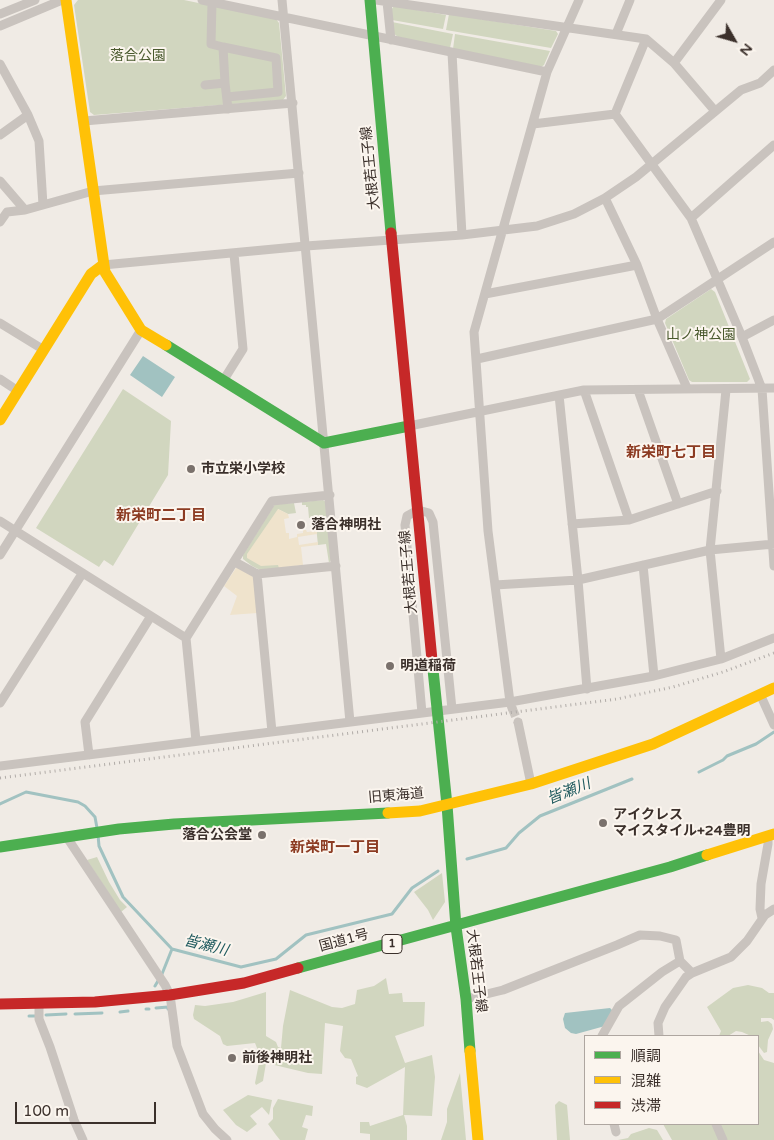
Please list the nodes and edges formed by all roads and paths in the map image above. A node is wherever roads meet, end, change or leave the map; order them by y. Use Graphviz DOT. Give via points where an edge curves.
graph roads {
  1 [pos="35,0"];
  2 [pos="62,0"];
  3 [pos="66,0"];
  4 [pos="202,0"];
  5 [pos="282,0"];
  6 [pos="370,0"];
  7 [pos="376,0"];
  8 [pos="445,0"];
  9 [pos="579,0"];
  10 [pos="630,0"];
  11 [pos="720,0"];
  12 [pos="212,2"];
  13 [pos="387,2"];
  14 [pos="446,10"];
  15 [pos="0,14"];
  16 [pos="284,18"];
  17 [pos="0,26"];
  18 [pos="568,27"];
  19 [pos="616,34"];
  20 [pos="373,36"];
  21 [pos="646,39"];
  22 [pos="391,40"];
  23 [pos="223,47"];
  24 [pos="452,53"];
  25 [pos="674,63"];
  26 [pos="0,64"];
  27 [pos="289,70"];
  28 [pos="774,70"];
  29 [pos="277,72"];
  30 [pos="547,72"];
  31 [pos="4,79"];
  32 [pos="225,83"];
  33 [pos="205,85"];
  34 [pos="227,98"];
  35 [pos="293,103"];
  36 [pos="228,109"];
  37 [pos="715,111"];
  38 [pos="615,114"];
  39 [pos="28,115"];
  40 [pos="84,120"];
  41 [pos="533,124"];
  42 [pos="0,135"];
  43 [pos="774,145"];
  44 [pos="652,164"];
  45 [pos="299,173"];
  46 [pos="0,181"];
  47 [pos="93,191"];
  48 [pos="605,198"];
  49 [pos="43,205"];
  50 [pos="25,210"];
  51 [pos="691,218"];
  52 [pos="0,222"];
  53 [pos="503,230"];
  54 [pos="462,235"];
  55 [pos="393,240"];
  56 [pos="774,242"];
  57 [pos="306,246"];
  58 [pos="234,254"];
  59 [pos="103,265"];
  60 [pos="637,265"];
  61 [pos="717,280"];
  62 [pos="486,294"];
  63 [pos="657,319"];
  64 [pos="774,320"];
  65 [pos="0,323"];
  66 [pos="141,330"];
  67 [pos="742,337"];
  68 [pos="44,350"];
  69 [pos="477,359"];
  70 [pos="0,379"];
  71 [pos="223,382"];
  72 [pos="688,388"];
  73 [pos="774,388"];
  74 [pos="762,389"];
  75 [pos="584,390"];
  76 [pos="638,390"];
  77 [pos="726,390"];
  78 [pos="18,391"];
  79 [pos="559,395"];
  80 [pos="480,411"];
  81 [pos="0,420"];
  82 [pos="409,426"];
  83 [pos="324,443"];
  84 [pos="771,468"];
  85 [pos="717,491"];
  86 [pos="330,494"];
  87 [pos="678,504"];
  88 [pos="418,510"];
  89 [pos="629,520"];
  90 [pos="0,521"];
  91 [pos="572,524"];
  92 [pos="15,531"];
  93 [pos="773,544"];
  94 [pos="710,550"];
  95 [pos="0,555"];
  96 [pos="235,562"];
  97 [pos="643,565"];
  98 [pos="336,566"];
  99 [pos="774,566"];
  100 [pos="82,574"];
  101 [pos="257,574"];
  102 [pos="578,580"];
  103 [pos="495,585"];
  104 [pos="150,616"];
  105 [pos="186,638"];
  106 [pos="774,638"];
  107 [pos="721,659"];
  108 [pos="654,676"];
  109 [pos="774,688"];
  110 [pos="587,689"];
  111 [pos="760,694"];
  112 [pos="0,703"];
  113 [pos="511,705"];
  114 [pos="451,709"];
  115 [pos="422,713"];
  116 [pos="350,722"];
  117 [pos="518,722"];
  118 [pos="774,725"];
  119 [pos="272,732"];
  120 [pos="196,741"];
  121 [pos="89,754"];
  122 [pos="0,766"];
  123 [pos="530,784"];
  124 [pos="447,805"];
  125 [pos="772,832"];
  126 [pos="66,836"];
  127 [pos="0,847"];
  128 [pos="774,909"];
  129 [pos="762,918"];
  130 [pos="456,927"];
  131 [pos="680,961"];
  132 [pos="692,973"];
  133 [pos="168,990"];
  134 [pos="466,999"];
  135 [pos="39,1003"];
  136 [pos="0,1004"];
  137 [pos="603,1035"];
  138 [pos="659,1035"];
  139 [pos="716,1125"];
  140 [pos="83,1140"];
  141 [pos="227,1140"];
  142 [pos="478,1140"];
  143 [pos="723,1140"];
  1 -- 15 [label="street"];
  2 -- 17 [label="street"];
  3 -- 40 [label="main road"];
  4 -- 12 [label="street"];
  5 -- 16 [label="street"];
  6 -- 20 [label="main road, 大根若王子線"];
  7 -- 13 [label="street"];
  8 -- 14 [label="street"];
  9 -- 18 [label="street"];
  10 -- 19 [label="street"];
  11 -- 25 [label="street"];
  12 -- 16 [label="street"];
  12 -- 23 [label="street" via="211,44"];
  13 -- 14 [label="street"];
  13 -- 22 [label="street"];
  14 -- 18 [label="street"];
  16 -- 20 [label="street"];
  16 -- 27 [label="street"];
  18 -- 19 [label="street"];
  18 -- 30 [label="street"];
  19 -- 21 [label="street"];
  20 -- 22 [label="street"];
  20 -- 55 [label="main road, 大根若王子線"];
  21 -- 25 [label="street"];
  21 -- 38 [label="street"];
  22 -- 24 [label="street"];
  23 -- 29 [label="street" via="276,58"];
  23 -- 32 [label="street"];
  24 -- 30 [label="street"];
  24 -- 54 [label="street"];
  25 -- 37 [label="street"];
  26 -- 31 [label="street"];
  27 -- 29 [label="street"];
  27 -- 35 [label="street"];
  28 -- 37 [label="street" via="760,83 741,90"];
  29 -- 34 [label="street" via="278,92"];
  30 -- 41 [label="street"];
  31 -- 39 [label="street"];
  32 -- 33 [label="street"];
  32 -- 34 [label="street"];
  34 -- 36 [label="street"];
  35 -- 36 [label="street"];
  35 -- 45 [label="street"];
  36 -- 40 [label="street"];
  37 -- 44 [label="street"];
  38 -- 41 [label="street"];
  38 -- 44 [label="street"];
  39 -- 42 [label="street"];
  39 -- 49 [label="street" via="39,141"];
  40 -- 47 [label="main road"];
  41 -- 53 [label="street"];
  43 -- 51 [label="street"];
  44 -- 48 [label="street"];
  44 -- 51 [label="street"];
  45 -- 47 [label="street"];
  45 -- 57 [label="street"];
  46 -- 50 [label="street"];
  47 -- 49 [label="street"];
  47 -- 59 [label="main road"];
  48 -- 53 [label="street" via="574,214 537,226"];
  48 -- 60 [label="street"];
  49 -- 50 [label="street"];
  50 -- 52 [label="street" via="8,212"];
  51 -- 61 [label="street"];
  53 -- 54 [label="street"];
  53 -- 62 [label="street"];
  54 -- 55 [label="street"];
  55 -- 57 [label="street"];
  55 -- 82 [label="main road, 大根若王子線"];
  56 -- 61 [label="street"];
  57 -- 58 [label="street"];
  57 -- 83 [label="street"];
  58 -- 59 [label="street"];
  58 -- 71 [label="street" via="243,349"];
  59 -- 66 [label="main road"];
  59 -- 68 [label="main road" via="91,274"];
  60 -- 62 [label="street"];
  60 -- 63 [label="street"];
  61 -- 63 [label="street"];
  61 -- 67 [label="street"];
  62 -- 69 [label="street" via="474,332"];
  63 -- 69 [label="street"];
  63 -- 72 [label="street"];
  64 -- 67 [label="street"];
  65 -- 68 [label="street"];
  66 -- 71 [label="main road"];
  66 -- 92 [label="street"];
  67 -- 74 [label="street"];
  68 -- 78 [label="main road"];
  69 -- 80 [label="street"];
  70 -- 78 [label="street"];
  71 -- 83 [label="main road"];
  72 -- 76 [label="street"];
  72 -- 77 [label="street"];
  73 -- 74 [label="street"];
  74 -- 77 [label="street"];
  74 -- 84 [label="street"];
  75 -- 76 [label="street"];
  75 -- 79 [label="street"];
  75 -- 89 [label="street"];
  76 -- 87 [label="street"];
  77 -- 85 [label="street"];
  78 -- 81 [label="main road"];
  79 -- 80 [label="street"];
  79 -- 91 [label="street"];
  80 -- 82 [label="street"];
  80 -- 103 [label="street"];
  82 -- 83 [label="main road"];
  82 -- 88 [label="main road, 大根若王子線"];
  83 -- 86 [label="street"];
  84 -- 93 [label="street"];
  85 -- 87 [label="street"];
  85 -- 94 [label="street"];
  86 -- 96 [label="street" via="272,501"];
  86 -- 98 [label="street"];
  87 -- 89 [label="street"];
  88 -- 114 [label="street" via="428,514 434,522"];
  88 -- 115 [label="street" via="407,516 405,525"];
  88 -- 124 [label="main road, 大根若王子線"];
  89 -- 91 [label="street"];
  90 -- 92 [label="street"];
  91 -- 102 [label="street"];
  92 -- 95 [label="street"];
  92 -- 100 [label="street"];
  93 -- 94 [label="street"];
  93 -- 99 [label="street"];
  94 -- 97 [label="street"];
  94 -- 107 [label="street"];
  96 -- 101 [label="street"];
  96 -- 105 [label="street"];
  97 -- 102 [label="street"];
  97 -- 108 [label="street"];
  98 -- 101 [label="street"];
  98 -- 116 [label="street"];
  100 -- 104 [label="street"];
  100 -- 112 [label="street"];
  101 -- 119 [label="street"];
  102 -- 103 [label="street"];
  102 -- 110 [label="street"];
  103 -- 113 [label="street"];
  104 -- 105 [label="street"];
  104 -- 121 [label="street" via="85,722"];
  105 -- 120 [label="street"];
  106 -- 107 [label="street"];
  107 -- 108 [label="street"];
  108 -- 110 [label="street"];
  109 -- 111 [label="main road, 旧東海道"];
  110 -- 113 [label="street"];
  111 -- 118 [label="street"];
  111 -- 123 [label="main road, 旧東海道" via="653,744"];
  113 -- 114 [label="street"];
  114 -- 115 [label="street"];
  115 -- 116 [label="street"];
  116 -- 119 [label="street"];
  117 -- 123 [label="street"];
  119 -- 120 [label="street"];
  120 -- 121 [label="street"];
  121 -- 122 [label="street"];
  123 -- 124 [label="main road, 旧東海道"];
  124 -- 126 [label="main road, 旧東海道" via="392,814 262,818"];
  124 -- 130 [label="main road, 大根若王子線"];
  125 -- 129 [label="street" via="761,884"];
  125 -- 130 [label="main road, 国道1号 / 1" via="670,867"];
  126 -- 127 [label="main road, 旧東海道"];
  126 -- 133 [label="street"];
  128 -- 129 [label="street"];
  129 -- 132 [label="street" via="747,941 731,957"];
  130 -- 133 [label="main road, 国道1号 / 1" via="244,984"];
  130 -- 134 [label="main road, 大根若王子線"];
  131 -- 132 [label="street"];
  131 -- 134 [label="street" via="676,940 640,935 502,990"];
  131 -- 137 [label="street" via="619,1006"];
  132 -- 138 [label="street" via="665,1007 658,1023"];
  133 -- 135 [label="main road, 国道1号 / 1" via="94,1002"];
  133 -- 141 [label="street" via="177,1046 203,1114"];
  134 -- 142 [label="main road, 大根若王子線"];
  135 -- 136 [label="main road, 国道1号 / 1"];
  135 -- 140 [label="street" via="39,1019"];
  139 -- 143 [label="street"];
}
